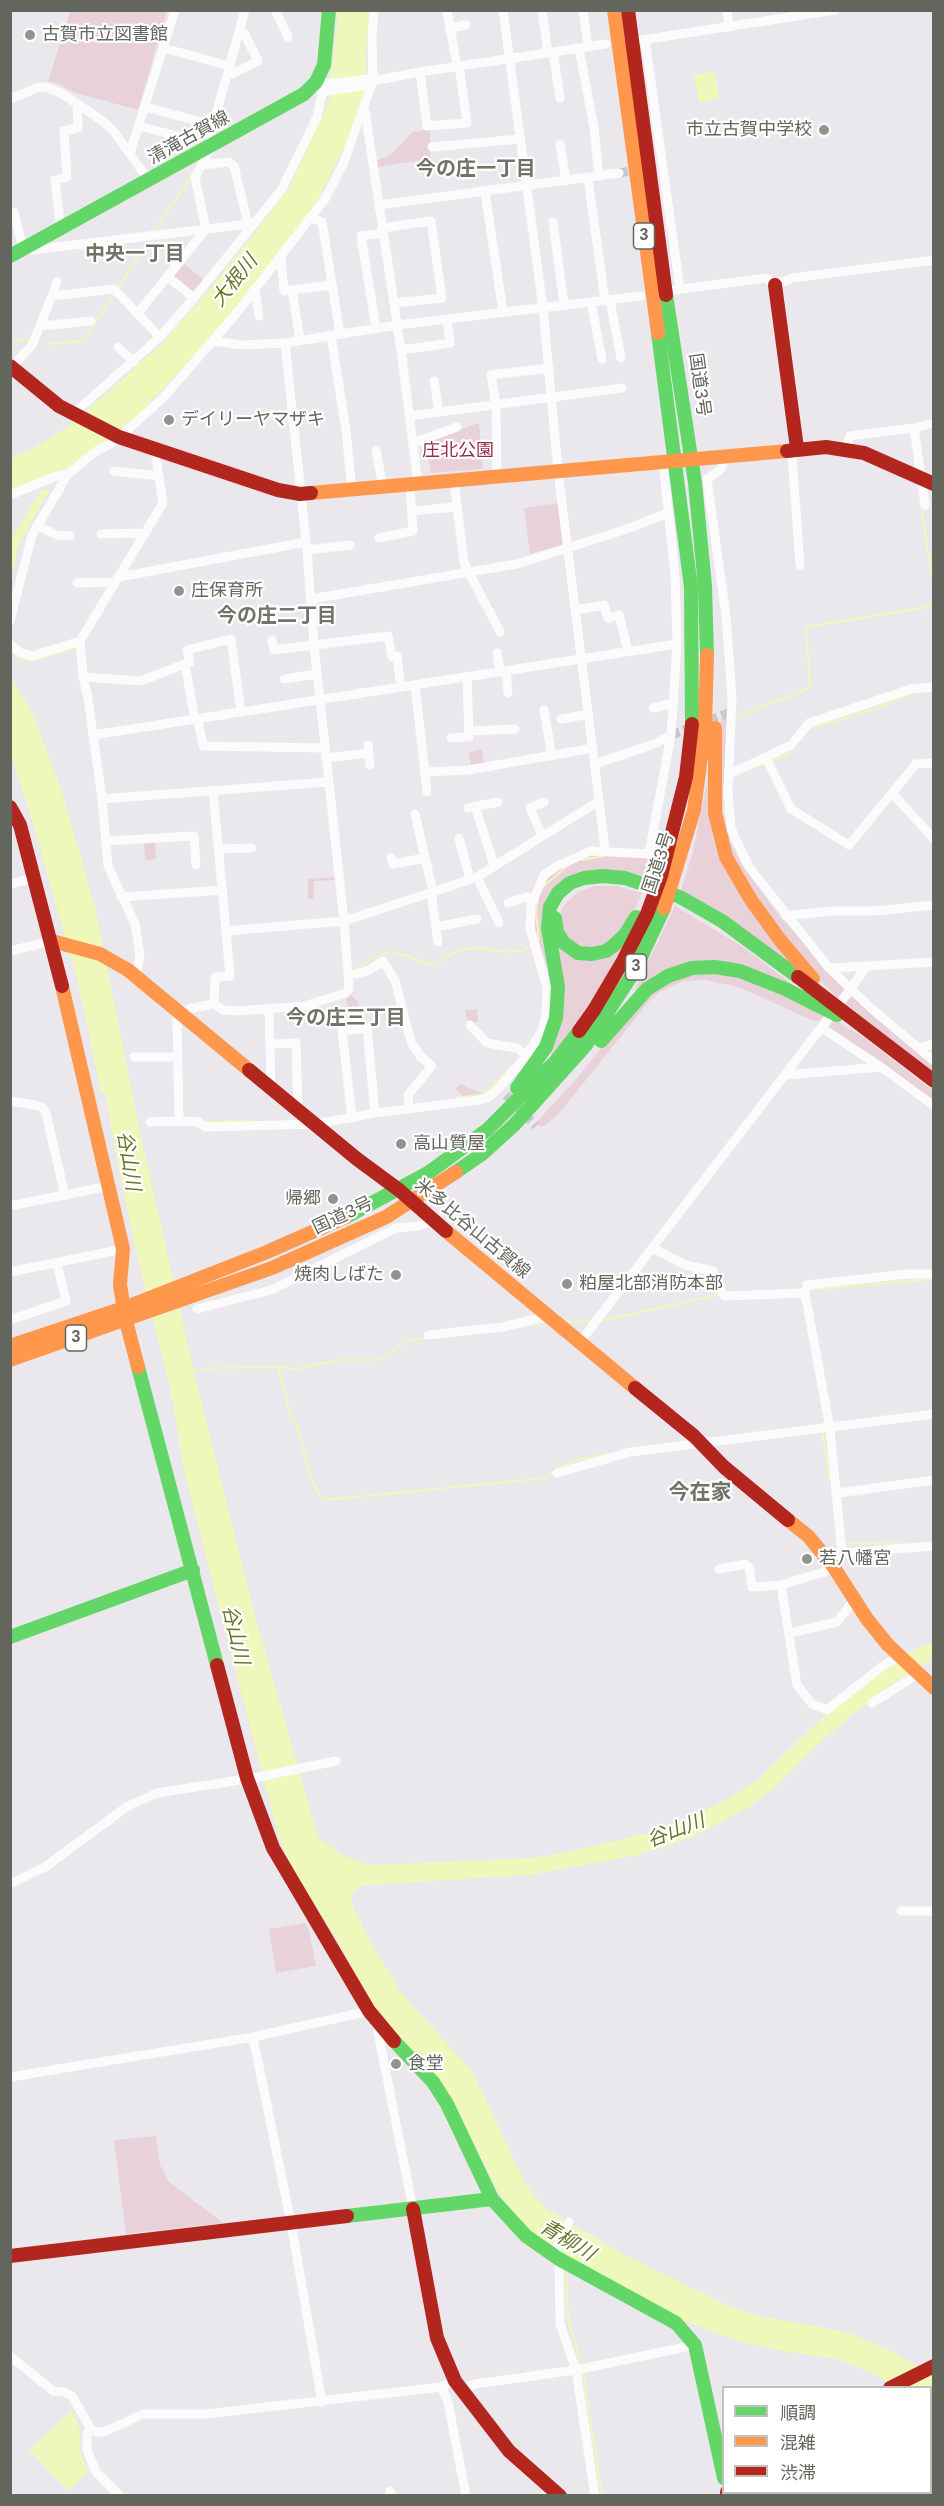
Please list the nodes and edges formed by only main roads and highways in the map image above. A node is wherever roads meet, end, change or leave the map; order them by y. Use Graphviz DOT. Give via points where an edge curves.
graph roads {
  1 [pos="329,10"];
  2 [pos="614,10"];
  3 [pos="628,10"];
  4 [pos="17,253"];
  5 [pos="775,285"];
  6 [pos="11,367"];
  7 [pos="797,448"];
  8 [pos="692,458"];
  9 [pos="669,461"];
  10 [pos="933,484"];
  11 [pos="707,649"];
  12 [pos="12,814"];
  13 [pos="676,823"];
  14 [pos="641,886"];
  15 [pos="58,942"];
  16 [pos="840,1011"];
  17 [pos="933,1081"];
  18 [pos="933,1087"];
  19 [pos="549,1089"];
  20 [pos="487,1130"];
  21 [pos="399,1190"];
  22 [pos="411,1202"];
  23 [pos="193,1296"];
  24 [pos="132,1311"];
  25 [pos="10,1346"];
  26 [pos="10,1360"];
  27 [pos="193,1570"];
  28 [pos="10,1637"];
  29 [pos="933,1688"];
  30 [pos="492,2199"];
  31 [pos="413,2209"];
  32 [pos="10,2256"];
  33 [pos="930,2369"];
  34 [pos="894,2386"];
  35 [pos="722,2473"];
  36 [pos="560,2496"];
  1 -- 4 [label="main road, 清滝古賀線" via="323,86"];
  2 -- 9 [label="main road, 国道3号 / 3"];
  3 -- 8 [label="main road, 国道3号 / 3" via="664,289"];
  5 -- 7 [label="main road"];
  6 -- 9 [label="main road" via="59,406 118,436 155,451 300,494"];
  7 -- 8 [label="main road"];
  7 -- 10 [label="main road" via="845,449 884,460"];
  8 -- 9 [label="main road"];
  8 -- 11 [label="main road, 国道3号 / 3"];
  9 -- 13 [label="main road, 国道3号 / 3" via="691,587 693,652 692,723"];
  11 -- 16 [label="main road" via="716,680 715,813 723,849 751,900"];
  11 -- 19 [label="main road, 国道3号 / 3" via="703,754 694,810 674,881 634,972 586,1045"];
  12 -- 15 [label="main road"];
  13 -- 14 [label="main road" via="645,899 625,935 606,951 592,954 578,953 561,939 555,926 557,909 571,891 600,882"];
  13 -- 20 [label="main road, 国道3号 / 3" via="647,914 604,994 555,1062"];
  14 -- 16 [label="main road" via="678,900"];
  14 -- 20 [label="main road" via="614,876 584,878 564,887 553,900 548,921 558,1004 553,1030 539,1059"];
  15 -- 21 [label="main road, 米多比谷山古賀線" via="111,960 136,977"];
  15 -- 24 [label="main road" via="123,1249 120,1285"];
  16 -- 17 [label="main road"];
  16 -- 18 [label="main road"];
  16 -- 19 [label="main road" via="754,976 715,967 692,968 668,975 647,989 578,1068"];
  19 -- 22 [label="main road, 国道3号 / 3" via="482,1154"];
  20 -- 21 [label="main road, 国道3号 / 3"];
  21 -- 22 [label="main road, 米多比谷山古賀線"];
  21 -- 23 [label="main road, 国道3号 / 3"];
  22 -- 23 [label="main road, 国道3号 / 3" via="272,1268"];
  22 -- 29 [label="main road, 米多比谷山古賀線" via="694,1436 808,1536 867,1619"];
  23 -- 24 [label="main road, 国道3号 / 3"];
  24 -- 25 [label="main road, 国道3号 / 3"];
  24 -- 26 [label="main road, 国道3号 / 3"];
  24 -- 27 [label="main road"];
  27 -- 28 [label="main road"];
  27 -- 30 [label="main road" via="273,1848 372,2017 438,2089"];
  30 -- 31 [label="main road"];
  30 -- 35 [label="main road" via="526,2236 676,2323 695,2345"];
  31 -- 32 [label="main road"];
  31 -- 36 [label="main road" via="437,2338 458,2386 509,2451"];
  33 -- 34 [label="main road"];
}
